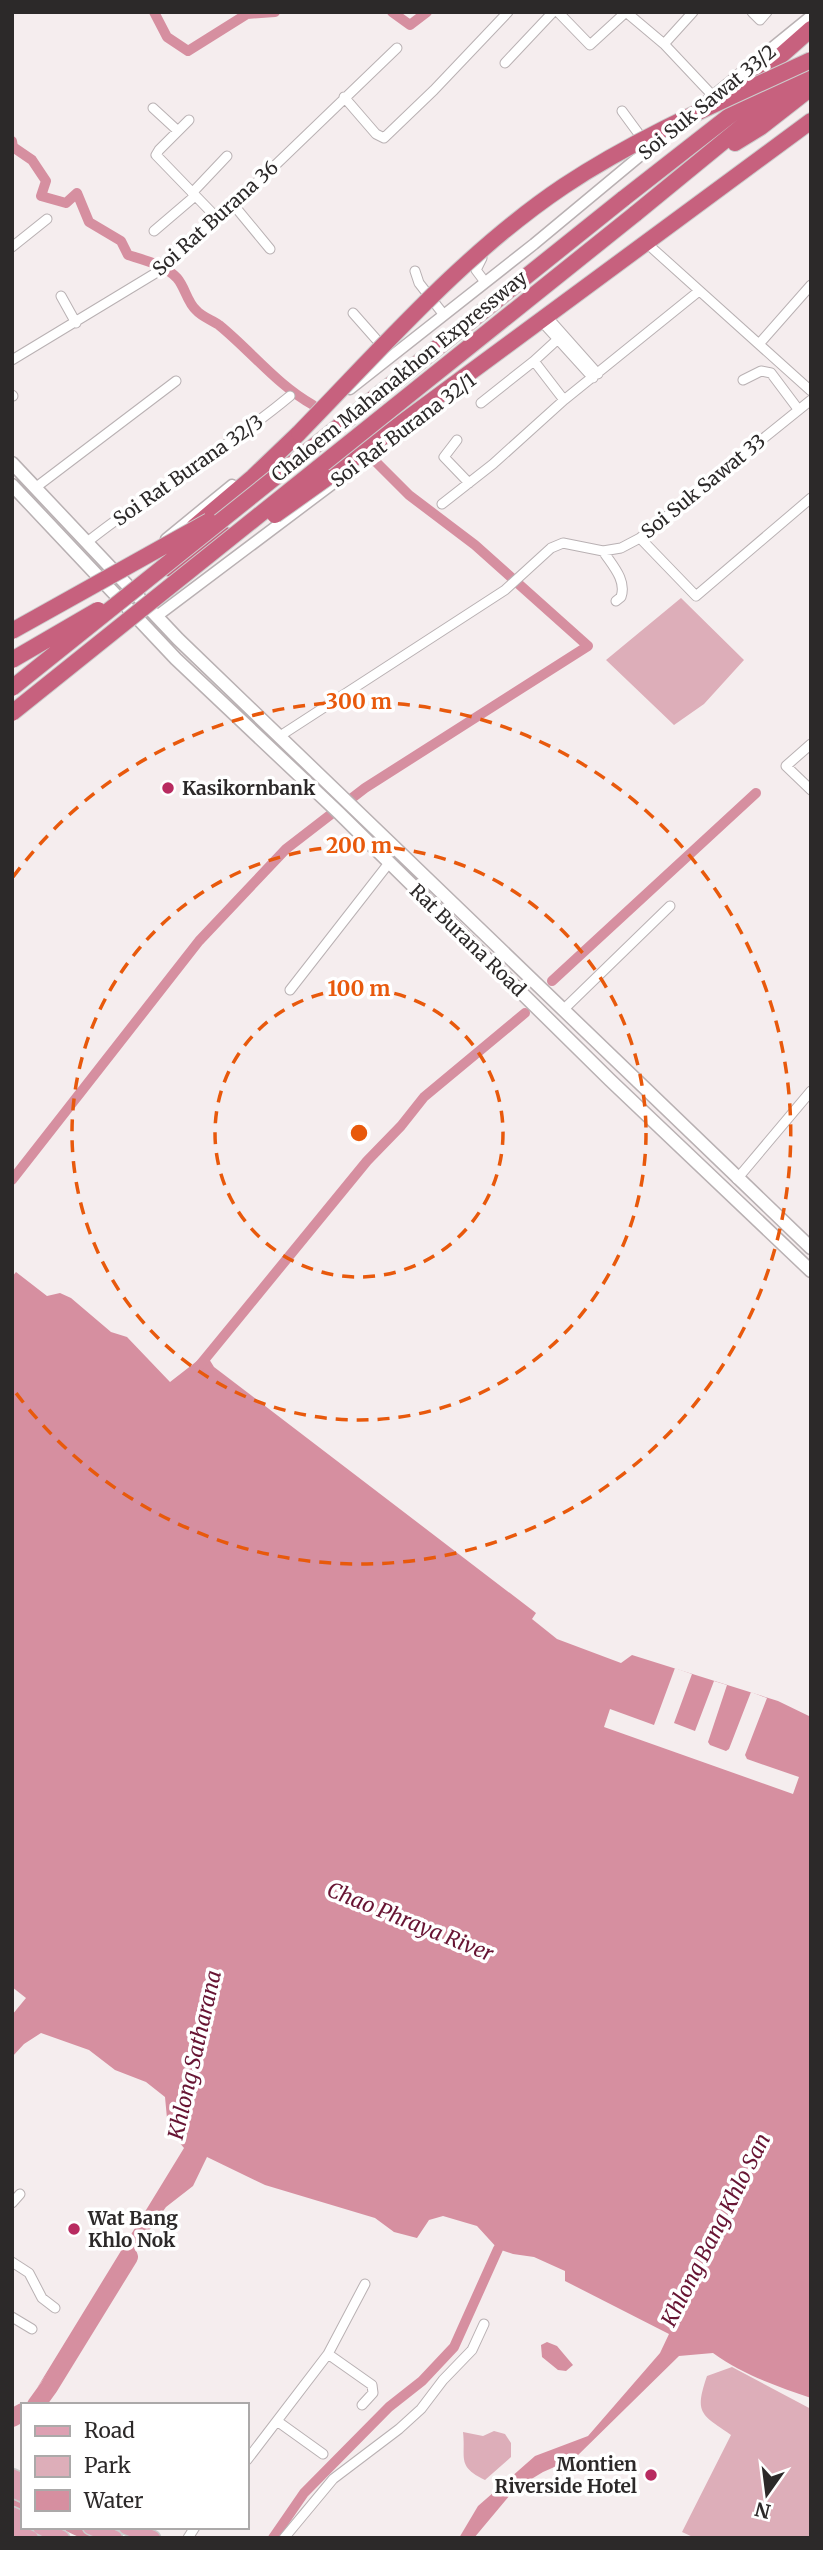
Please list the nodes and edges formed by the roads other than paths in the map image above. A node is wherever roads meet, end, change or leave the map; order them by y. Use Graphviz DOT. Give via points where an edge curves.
graph roads {
  1 [pos="508,12"];
  2 [pos="555,12"];
  3 [pos="626,12"];
  4 [pos="693,12"];
  5 [pos="751,12"];
  6 [pos="766,12"];
  7 [pos="811,16"];
  8 [pos="811,29"];
  9 [pos="664,44"];
  10 [pos="397,48"];
  11 [pos="505,63"];
  12 [pos="808,68"];
  13 [pos="713,96"];
  14 [pos="344,97"];
  15 [pos="153,108"];
  16 [pos="622,111"];
  17 [pos="189,120"];
  18 [pos="811,121"];
  19 [pos="811,130"];
  20 [pos="178,131"];
  21 [pos="649,148"];
  22 [pos="227,156"];
  23 [pos="652,176"];
  24 [pos="194,195"];
  25 [pos="232,203"];
  26 [pos="217,218"];
  27 [pos="47,219"];
  28 [pos="154,232"];
  29 [pos="500,242"];
  30 [pos="12,247"];
  31 [pos="652,248"];
  32 [pos="270,249"];
  33 [pos="415,271"];
  34 [pos="485,282"];
  35 [pos="811,285"];
  36 [pos="699,291"];
  37 [pos="61,296"];
  38 [pos="353,313"];
  39 [pos="444,315"];
  40 [pos="547,322"];
  41 [pos="76,323"];
  42 [pos="558,339"];
  43 [pos="759,344"];
  44 [pos="391,357"];
  45 [pos="12,360"];
  46 [pos="534,361"];
  47 [pos="595,376"];
  48 [pos="743,380"];
  49 [pos="176,381"];
  50 [pos="811,391"];
  51 [pos="290,396"];
  52 [pos="564,400"];
  53 [pos="811,400"];
  54 [pos="481,403"];
  55 [pos="798,409"];
  56 [pos="457,440"];
  57 [pos="12,463"];
  58 [pos="277,477"];
  59 [pos="469,483"];
  60 [pos="12,485"];
  61 [pos="35,488"];
  62 [pos="288,492"];
  63 [pos="811,498"];
  64 [pos="442,504"];
  65 [pos="187,533"];
  66 [pos="640,538"];
  67 [pos="86,543"];
  68 [pos="603,551"];
  69 [pos="167,569"];
  70 [pos="119,577"];
  71 [pos="616,601"];
  72 [pos="156,616"];
  73 [pos="12,631"];
  74 [pos="12,660"];
  75 [pos="12,688"];
  76 [pos="12,713"];
  77 [pos="280,736"];
  78 [pos="811,744"];
  79 [pos="811,790"];
  80 [pos="340,804"];
  81 [pos="389,863"];
  82 [pos="670,905"];
  83 [pos="290,990"];
  84 [pos="562,1010"];
  85 [pos="811,1091"];
  86 [pos="737,1179"];
  87 [pos="811,1248"];
  88 [pos="811,1271"];
  89 [pos="20,2194"];
  90 [pos="12,2203"];
  91 [pos="12,2262"];
  92 [pos="365,2284"];
  93 [pos="55,2308"];
  94 [pos="12,2317"];
  95 [pos="484,2323"];
  96 [pos="32,2329"];
  97 [pos="328,2354"];
  98 [pos="362,2405"];
  99 [pos="277,2421"];
  100 [pos="323,2454"];
  101 [pos="248,2459"];
  102 [pos="12,2529"];
  103 [pos="44,2529"];
  104 [pos="95,2529"];
  105 [pos="131,2529"];
  106 [pos="31,2538"];
  107 [pos="62,2538"];
  108 [pos="115,2538"];
  109 [pos="153,2538"];
  110 [pos="284,2538"];
  1 -- 14 [label="street" via="384,138"];
  2 -- 3 [label="street" via="590,45"];
  2 -- 11 [label="street"];
  3 -- 9 [label="street"];
  4 -- 9 [label="street"];
  5 -- 6 [label="street" via="760,20"];
  7 -- 13 [label="street, Soi Suk Sawat 33/2"];
  8 -- 23 [label="highway"];
  9 -- 13 [label="street"];
  10 -- 14 [label="street, Soi Rat Burana 36"];
  12 -- 23 [label="highway, Chaloem Mahanakhon Expressway"];
  12 -- 65 [label="highway, bridge" via="630,146 540,203 454,275 282,450"];
  12 -- 76 [label="highway, Chaloem Mahanakhon Expressway, bridge" via="635,214"];
  13 -- 21 [label="street, Soi Suk Sawat 33/2"];
  14 -- 25 [label="street, Soi Rat Burana 36"];
  15 -- 20 [label="street"];
  16 -- 21 [label="street"];
  17 -- 20 [label="street"];
  18 -- 69 [label="highway, bridge" via="293,502 240,535"];
  19 -- 31 [label="street, Soi Rat Burana 32/1"];
  20 -- 24 [label="street" via="156,155"];
  21 -- 34 [label="street, Soi Suk Sawat 33/2"];
  22 -- 24 [label="street"];
  23 -- 75 [label="highway, Chaloem Mahanakhon Expressway, bridge"];
  24 -- 26 [label="street"];
  24 -- 28 [label="street"];
  25 -- 26 [label="street, Soi Rat Burana 36"];
  25 -- 32 [label="street"];
  26 -- 41 [label="street, Soi Rat Burana 36" via="140,285"];
  27 -- 30 [label="street"];
  29 -- 34 [label="street" via="476,266"];
  31 -- 36 [label="street"];
  31 -- 40 [label="street, Soi Rat Burana 32/1"];
  33 -- 39 [label="street"];
  34 -- 39 [label="street, Soi Suk Sawat 33/2"];
  35 -- 43 [label="street"];
  36 -- 43 [label="street"];
  36 -- 47 [label="street"];
  37 -- 41 [label="street"];
  38 -- 44 [label="street"];
  39 -- 44 [label="street, Soi Suk Sawat 33/2"];
  40 -- 42 [label="street"];
  40 -- 47 [label="street"];
  40 -- 72 [label="street, Soi Rat Burana 32/1"];
  41 -- 45 [label="street, Soi Rat Burana 36"];
  42 -- 46 [label="street"];
  42 -- 47 [label="street"];
  43 -- 50 [label="street"];
  44 -- 70 [label="street, Soi Suk Sawat 33/2"];
  46 -- 52 [label="street"];
  46 -- 54 [label="street"];
  47 -- 52 [label="street"];
  48 -- 55 [label="street" via="761,371 771,373"];
  49 -- 61 [label="street"];
  51 -- 67 [label="street, Soi Rat Burana 32/3"];
  52 -- 59 [label="street"];
  53 -- 55 [label="street, Soi Suk Sawat 33"];
  55 -- 66 [label="street, Soi Suk Sawat 33"];
  56 -- 59 [label="street" via="444,458"];
  57 -- 61 [label="main road, Rat Burana Road"];
  58 -- 65 [label="highway, bridge"];
  59 -- 64 [label="street"];
  60 -- 80 [label="main road, Rat Burana Road" via="176,659"];
  61 -- 67 [label="main road, Rat Burana Road"];
  62 -- 69 [label="highway, bridge"];
  63 -- 66 [label="street" via="696,596"];
  65 -- 73 [label="highway, bridge"];
  66 -- 68 [label="street, Soi Suk Sawat 33"];
  67 -- 70 [label="main road, Rat Burana Road"];
  68 -- 71 [label="street" via="623,585"];
  68 -- 77 [label="street, Soi Suk Sawat 33" via="557,545 505,590"];
  69 -- 74 [label="highway, bridge"];
  70 -- 72 [label="main road, Rat Burana Road"];
  72 -- 77 [label="main road, Rat Burana Road"];
  77 -- 80 [label="main road, Rat Burana Road"];
  78 -- 79 [label="street" via="786,766"];
  80 -- 81 [label="main road, Rat Burana Road"];
  80 -- 84 [label="main road, Rat Burana Road"];
  81 -- 83 [label="street"];
  81 -- 88 [label="main road, Rat Burana Road"];
  82 -- 84 [label="street"];
  84 -- 86 [label="main road, Rat Burana Road"];
  85 -- 86 [label="street"];
  86 -- 87 [label="main road, Rat Burana Road"];
  89 -- 90 [label="street"];
  91 -- 93 [label="street" via="29,2273 42,2298"];
  92 -- 97 [label="street"];
  94 -- 96 [label="street"];
  95 -- 110 [label="street" via="472,2350 421,2409 333,2479"];
  97 -- 98 [label="street" via="372,2385 373,2393"];
  97 -- 99 [label="street"];
  99 -- 100 [label="street"];
  99 -- 101 [label="street"];
  102 -- 106 [label="main road"];
  103 -- 107 [label="main road"];
  104 -- 108 [label="main road"];
  105 -- 109 [label="main road"];
}
